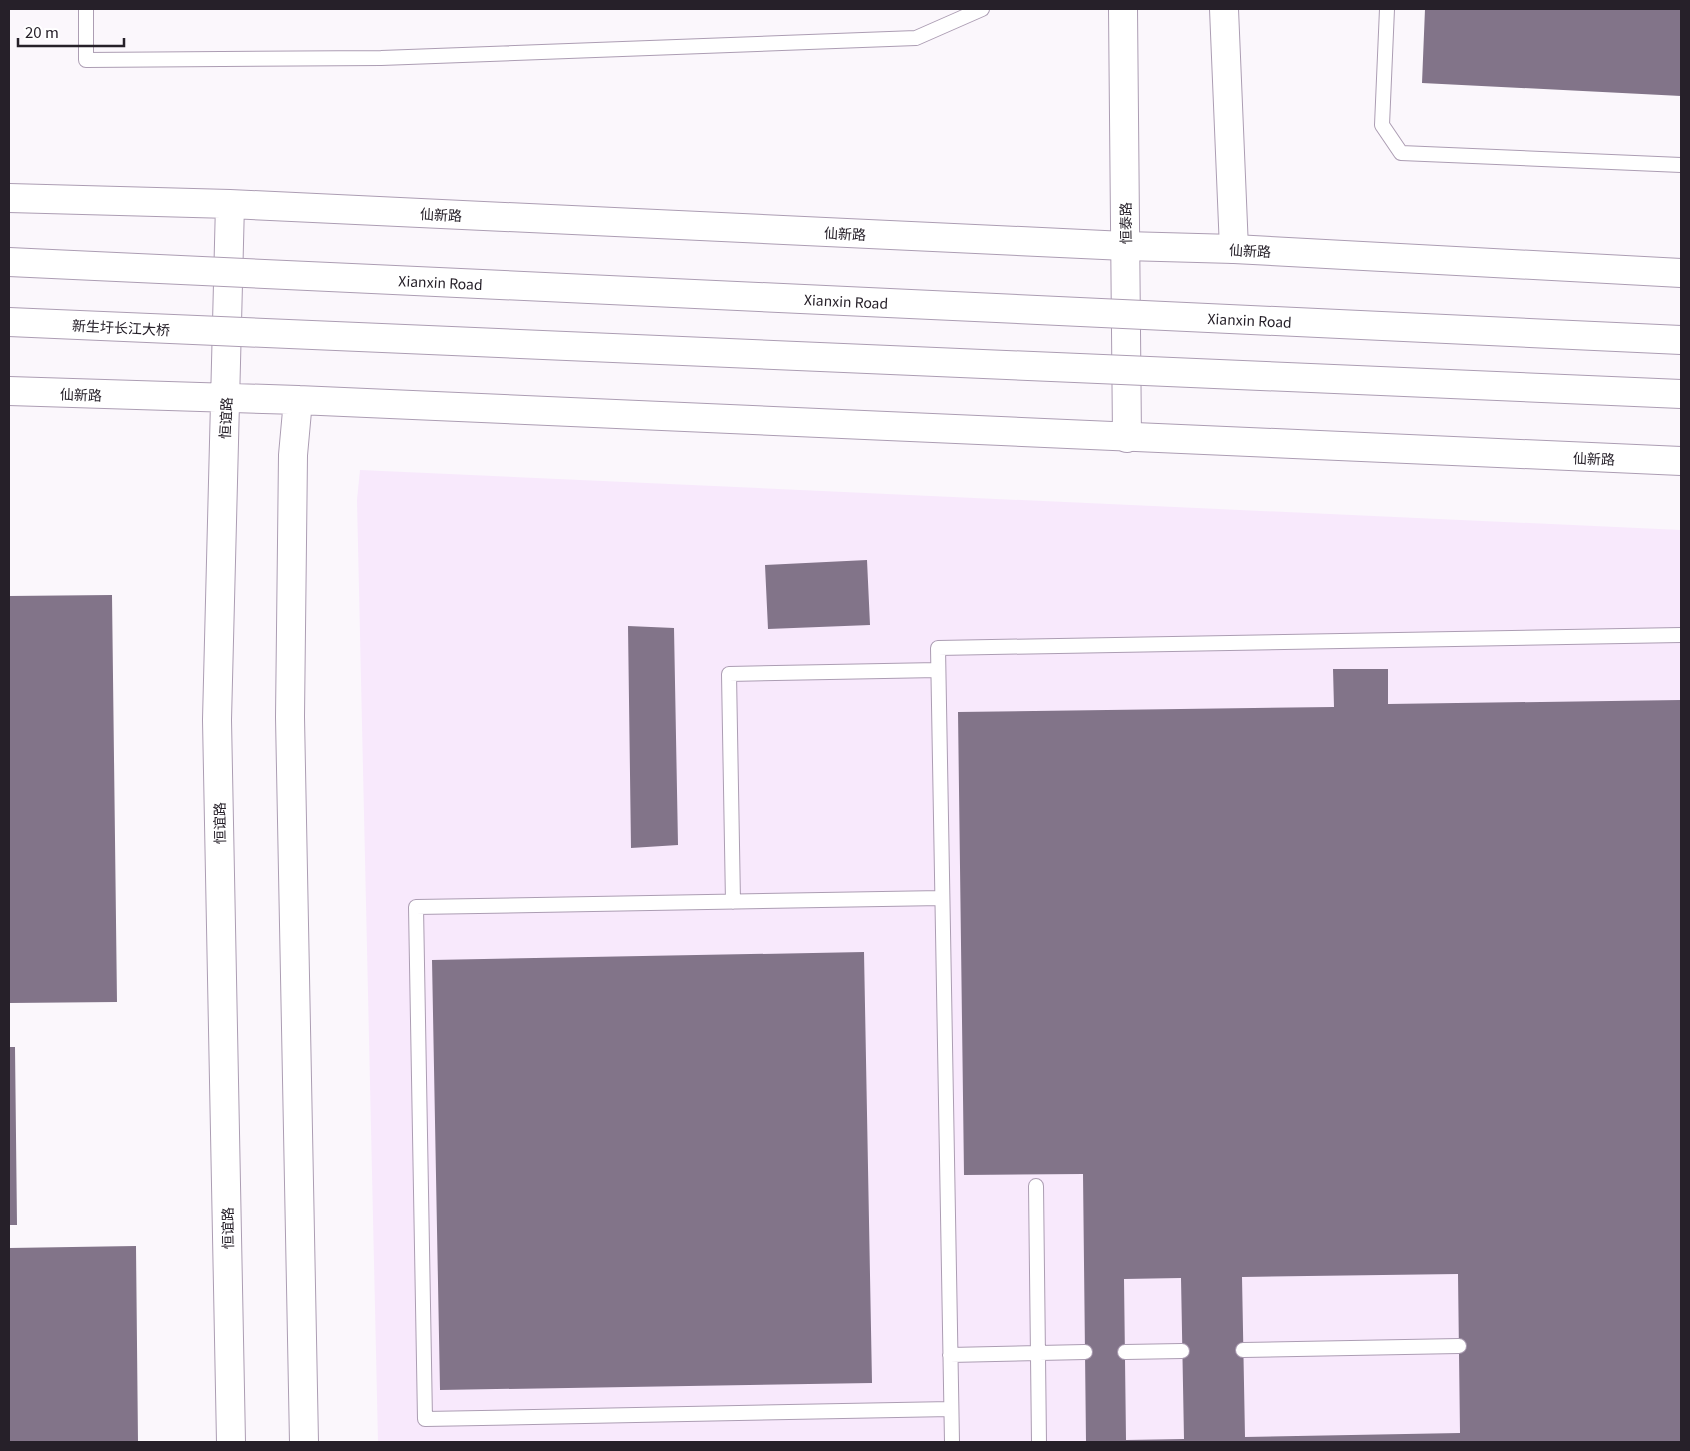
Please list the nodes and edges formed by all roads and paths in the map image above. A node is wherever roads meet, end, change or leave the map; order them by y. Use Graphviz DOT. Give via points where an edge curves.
graph roads {
  1 [pos="86,9"];
  2 [pos="982,9"];
  3 [pos="1123,9"];
  4 [pos="1224,9"];
  5 [pos="1387,9"];
  6 [pos="1681,165"];
  7 [pos="9,198"];
  8 [pos="230,204"];
  9 [pos="1125,246"];
  10 [pos="1234,248"];
  11 [pos="9,262"];
  12 [pos="1681,273"];
  13 [pos="9,322"];
  14 [pos="1681,340"];
  15 [pos="9,391"];
  16 [pos="1681,394"];
  17 [pos="226,399"];
  18 [pos="298,400"];
  19 [pos="1127,438"];
  20 [pos="1681,461"];
  21 [pos="1681,635"];
  22 [pos="938,670"];
  23 [pos="942,898"];
  24 [pos="733,902"];
  25 [pos="1036,1186"];
  26 [pos="1459,1346"];
  27 [pos="1243,1350"];
  28 [pos="1182,1351"];
  29 [pos="1085,1352"];
  30 [pos="1125,1352"];
  31 [pos="1038,1353"];
  32 [pos="950,1355"];
  33 [pos="951,1409"];
  34 [pos="231,1442"];
  35 [pos="304,1442"];
  36 [pos="952,1442"];
  37 [pos="1039,1442"];
  1 -- 2 [label="lane" via="86,60 96,60 382,58 916,38"];
  3 -- 9 [label="main road, 恒泰路"];
  4 -- 10 [label="main road"];
  5 -- 6 [label="lane" via="1382,125 1401,153"];
  7 -- 8 [label="main road, 仙新路"];
  8 -- 9 [label="main road, 仙新路"];
  8 -- 17 [label="main road, 恒谊路"];
  9 -- 10 [label="main road, 仙新路"];
  9 -- 19 [label="main road, 恒泰路"];
  10 -- 12 [label="main road, 仙新路"];
  11 -- 14 [label="main road, Xianxin Road, bridge"];
  13 -- 16 [label="main road, 新生圩长江大桥, bridge"];
  15 -- 17 [label="main road, 仙新路"];
  17 -- 18 [label="main road, 仙新路"];
  17 -- 34 [label="main road, 恒谊路" via="217,720"];
  18 -- 19 [label="main road, 仙新路"];
  18 -- 35 [label="main road" via="293,455 290,717"];
  19 -- 20 [label="main road, 仙新路"];
  21 -- 22 [label="lane" via="938,648"];
  22 -- 23 [label="lane"];
  22 -- 24 [label="lane" via="729,674"];
  23 -- 24 [label="lane"];
  23 -- 32 [label="lane"];
  24 -- 33 [label="lane" via="416,907 425,1419"];
  25 -- 31 [label="lane"];
  26 -- 27 [label="lane"];
  28 -- 30 [label="lane"];
  29 -- 31 [label="lane"];
  31 -- 32 [label="lane"];
  31 -- 37 [label="lane"];
  32 -- 33 [label="lane"];
  33 -- 36 [label="lane"];
}
